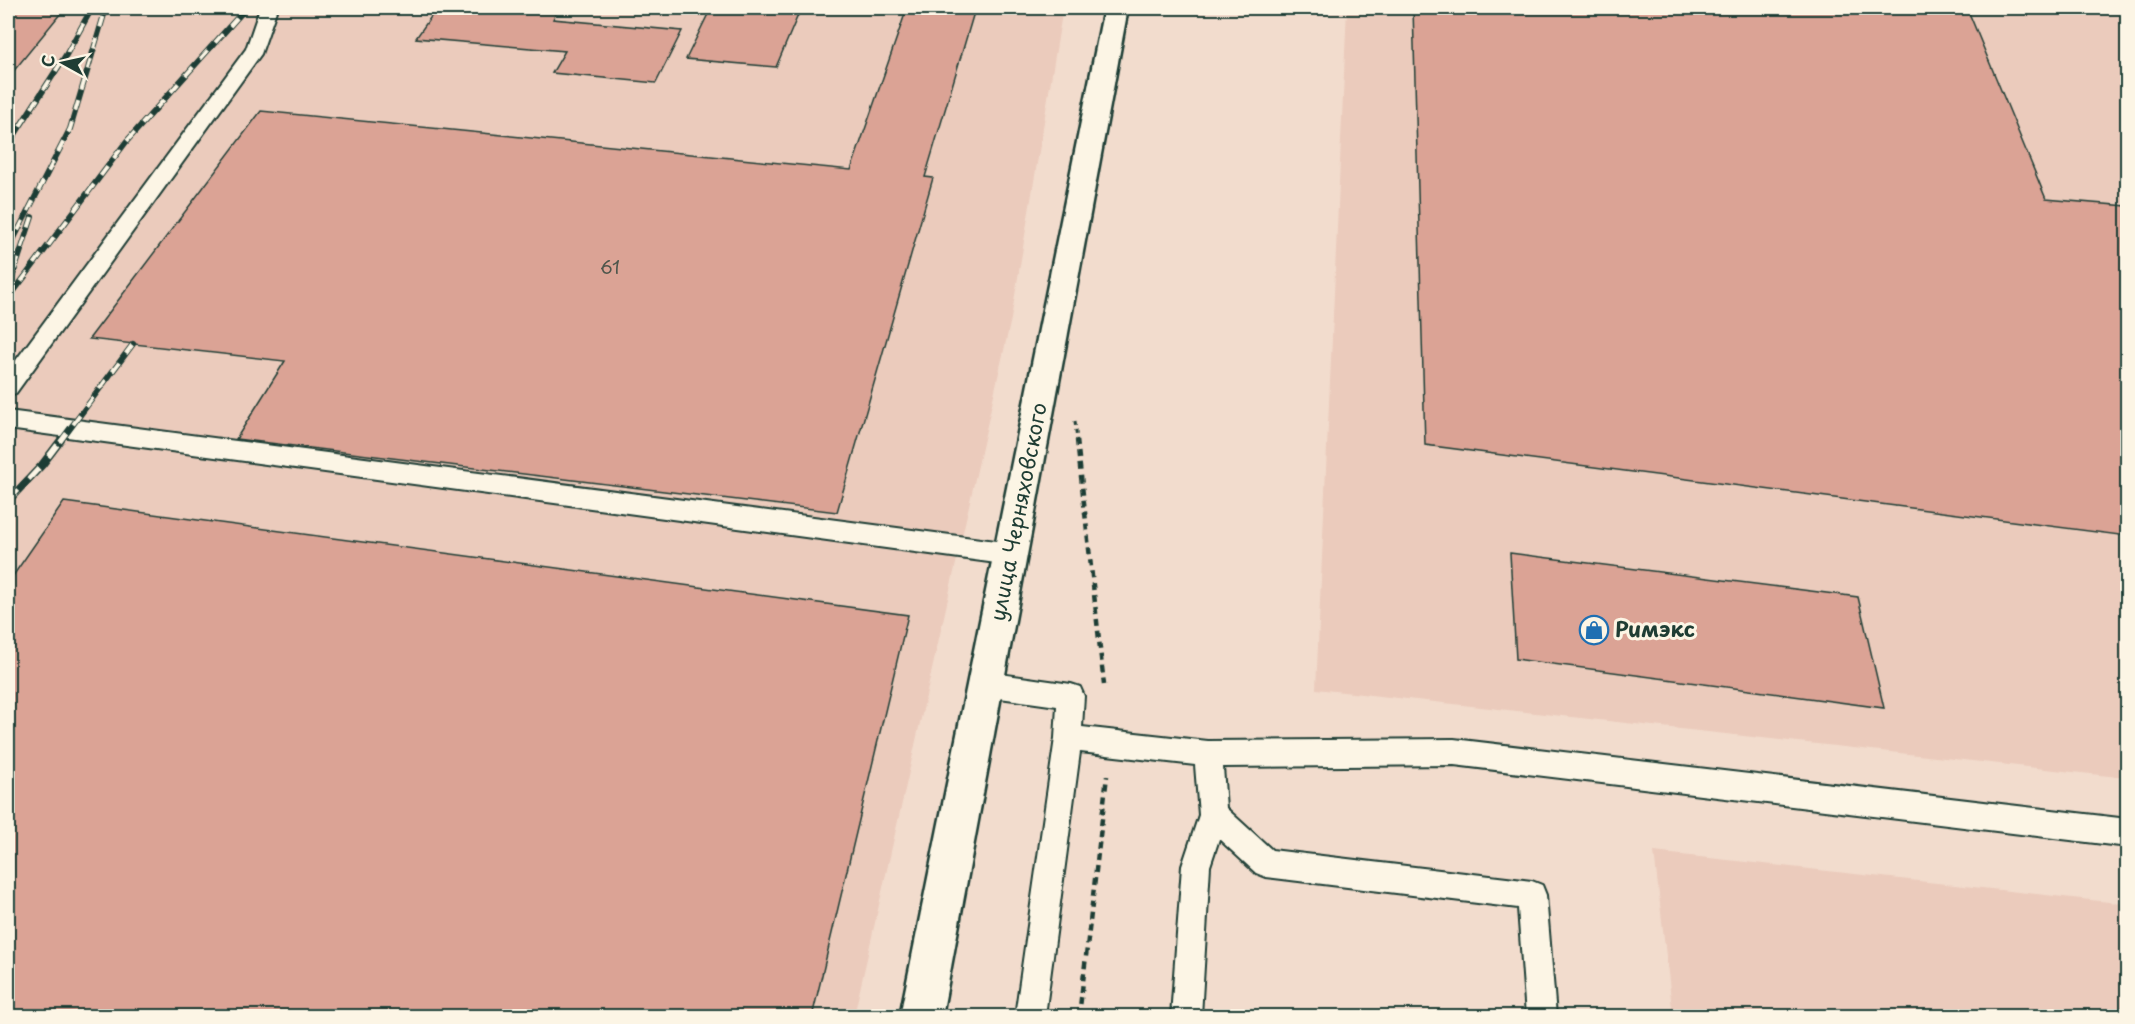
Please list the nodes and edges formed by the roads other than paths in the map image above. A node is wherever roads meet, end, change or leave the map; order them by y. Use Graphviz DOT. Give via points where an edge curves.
graph roads {
  1 [pos="268,8"];
  2 [pos="1116,8"];
  3 [pos="8,387"];
  4 [pos="8,420"];
  5 [pos="1011,554"];
  6 [pos="985,684"];
  7 [pos="1068,738"];
  8 [pos="1208,754"];
  9 [pos="1213,815"];
  10 [pos="2127,833"];
  11 [pos="921,1017"];
  12 [pos="1030,1017"];
  13 [pos="1186,1017"];
  14 [pos="1541,1017"];
  1 -- 3 [label="lane" via="255,50"];
  2 -- 5 [label="street, улица Черняховского"];
  4 -- 5 [label="lane"];
  5 -- 6 [label="street, улица Черняховского"];
  6 -- 7 [label="lane" via="1071,696"];
  6 -- 11 [label="street, улица Черняховского"];
  7 -- 8 [label="lane"];
  7 -- 12 [label="lane"];
  8 -- 9 [label="lane"];
  8 -- 10 [label="lane" via="1454,752"];
  9 -- 13 [label="lane" via="1196,866"];
  9 -- 14 [label="lane" via="1266,864 1532,895"];
}
